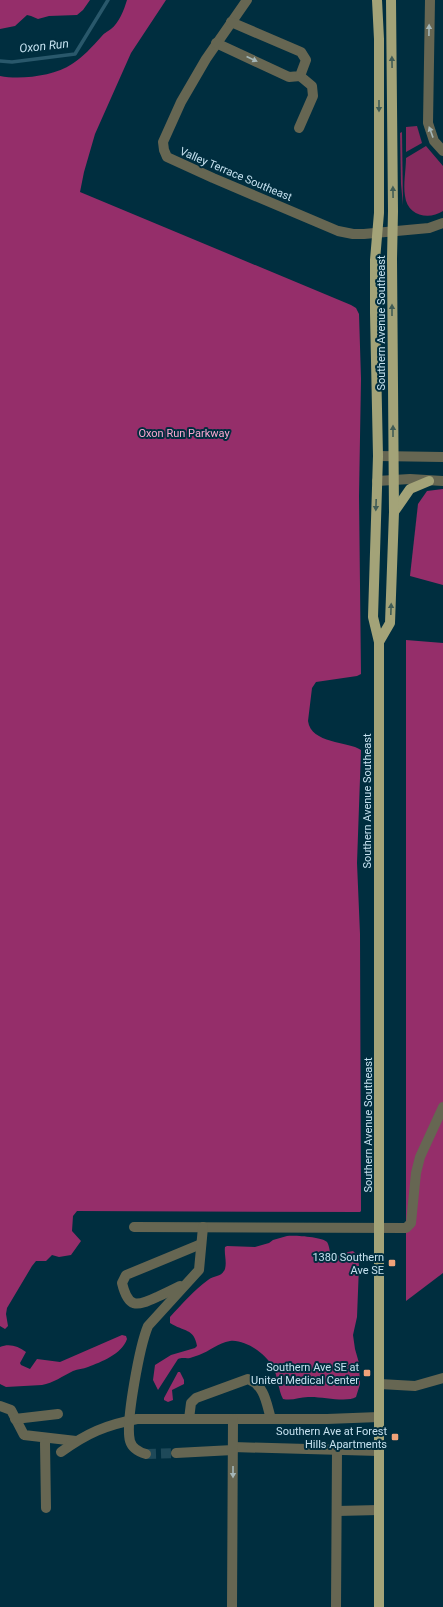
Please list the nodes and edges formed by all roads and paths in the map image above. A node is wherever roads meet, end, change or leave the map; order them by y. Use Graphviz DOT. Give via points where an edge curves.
graph roads {
  1 [pos="247,0"];
  2 [pos="377,0"];
  3 [pos="391,0"];
  4 [pos="430,0"];
  5 [pos="231,22"];
  6 [pos="216,43"];
  7 [pos="300,76"];
  8 [pos="299,128"];
  9 [pos="443,151"];
  10 [pos="443,224"];
  11 [pos="393,231"];
  12 [pos="377,232"];
  13 [pos="378,456"];
  14 [pos="393,456"];
  15 [pos="443,457"];
  16 [pos="393,480"];
  17 [pos="377,481"];
  18 [pos="430,481"];
  19 [pos="443,481"];
  20 [pos="394,512"];
  21 [pos="379,642"];
  22 [pos="443,1107"];
  23 [pos="134,1227"];
  24 [pos="203,1227"];
  25 [pos="380,1229"];
  26 [pos="201,1244"];
  27 [pos="186,1284"];
  28 [pos="443,1378"];
  29 [pos="380,1384"];
  30 [pos="0,1406"];
  31 [pos="58,1414"];
  32 [pos="379,1417"];
  33 [pos="189,1418"];
  34 [pos="16,1419"];
  35 [pos="233,1419"];
  36 [pos="271,1419"];
  37 [pos="130,1420"];
  38 [pos="76,1441"];
  39 [pos="45,1443"];
  40 [pos="233,1448"];
  41 [pos="337,1450"];
  42 [pos="379,1451"];
  43 [pos="61,1452"];
  44 [pos="176,1453"];
  45 [pos="146,1454"];
  46 [pos="46,1508"];
  47 [pos="379,1510"];
  48 [pos="337,1511"];
  49 [pos="232,1607"];
  50 [pos="336,1607"];
  51 [pos="379,1607"];
  1 -- 5 [label="street, Valley Terrace Southeast"];
  2 -- 12 [label="main road, Southern Avenue Southeast, one-way"];
  11 -- 3 [label="main road, Southern Avenue Southeast, one-way"];
  9 -- 4 [label="street, one-way" via="434,141 428,123"];
  5 -- 6 [label="street, Valley Terrace Southeast"];
  5 -- 7 [label="street" via="301,52 306,60"];
  6 -- 7 [label="street, one-way" via="289,77"];
  6 -- 12 [label="street, Valley Terrace Southeast" via="192,80 163,142 167,157 338,231 353,234"];
  7 -- 8 [label="street" via="312,86 313,96"];
  10 -- 11 [label="street" via="429,228"];
  11 -- 12 [label="street"];
  14 -- 11 [label="main road, Southern Avenue Southeast, one-way"];
  12 -- 13 [label="main road, Southern Avenue Southeast" via="375,313"];
  13 -- 14 [label="street"];
  13 -- 17 [label="main road, Southern Avenue Southeast"];
  14 -- 15 [label="street"];
  14 -- 16 [label="main road, Southern Avenue Southeast"];
  16 -- 17 [label="street"];
  16 -- 18 [label="street"];
  16 -- 20 [label="main road, Southern Avenue Southeast"];
  17 -- 21 [label="main road, Southern Avenue Southeast, one-way" via="373,617"];
  18 -- 19 [label="street"];
  18 -- 20 [label="main road" via="410,489"];
  21 -- 20 [label="main road, Southern Avenue Southeast, one-way" via="390,623"];
  21 -- 25 [label="main road, Southern Avenue Southeast"];
  22 -- 25 [label="street" via="420,1157 411,1223 406,1228"];
  23 -- 24 [label="street"];
  24 -- 25 [label="street"];
  24 -- 26 [label="street"];
  25 -- 29 [label="main road, Southern Avenue Southeast"];
  26 -- 27 [label="street" via="199,1270"];
  26 -- 27 [label="street" via="126,1275 122,1283 125,1295 131,1302 142,1304"];
  27 -- 37 [label="street" via="148,1326 143,1337"];
  28 -- 29 [label="street" via="415,1386"];
  29 -- 32 [label="main road, Southern Avenue Southeast"];
  30 -- 34 [label="street" via="11,1410"];
  31 -- 34 [label="street"];
  32 -- 36 [label="street"];
  32 -- 42 [label="main road, Southern Avenue Southeast"];
  33 -- 35 [label="street"];
  33 -- 36 [label="street" via="191,1403 196,1398 248,1379 256,1382 262,1391"];
  33 -- 37 [label="street"];
  34 -- 38 [label="street" via="24,1435"];
  35 -- 36 [label="street"];
  35 -- 40 [label="street"];
  37 -- 38 [label="street" via="116,1423"];
  37 -- 45 [label="street" via="130,1442"];
  38 -- 43 [label="street"];
  39 -- 46 [label="street"];
  40 -- 41 [label="street"];
  40 -- 44 [label="street"];
  40 -- 49 [label="street, one-way"];
  41 -- 42 [label="street"];
  41 -- 48 [label="street"];
  42 -- 47 [label="main road, Southern Avenue Southeast"];
  47 -- 48 [label="street"];
  47 -- 51 [label="main road, Southern Avenue Southeast"];
  48 -- 50 [label="street"];
}
